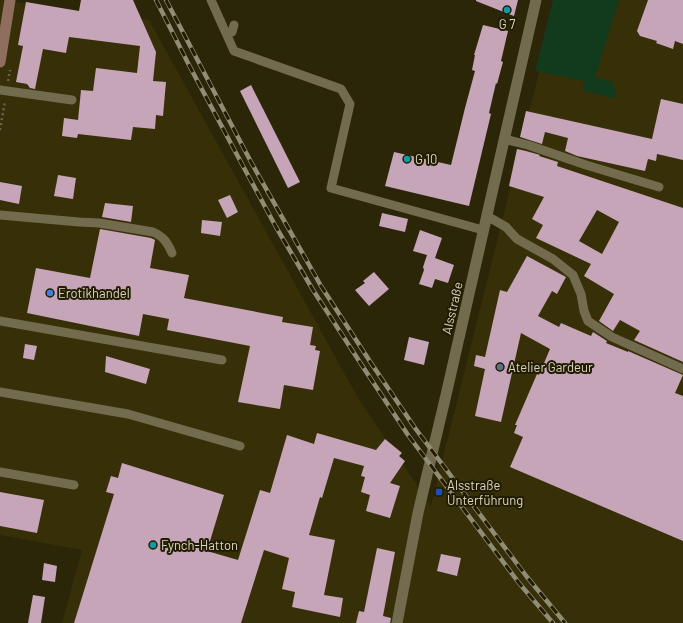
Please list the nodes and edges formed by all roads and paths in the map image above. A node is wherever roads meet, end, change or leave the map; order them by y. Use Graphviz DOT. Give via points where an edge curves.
graph roads {
  1 [pos="10,0"];
  2 [pos="211,0"];
  3 [pos="536,0"];
  4 [pos="0,62"];
  5 [pos="0,90"];
  6 [pos="72,100"];
  7 [pos="504,139"];
  8 [pos="659,187"];
  9 [pos="0,214"];
  10 [pos="487,216"];
  11 [pos="484,230"];
  12 [pos="172,253"];
  13 [pos="0,321"];
  14 [pos="222,360"];
  15 [pos="683,369"];
  16 [pos="0,392"];
  17 [pos="240,446"];
  18 [pos="0,472"];
  19 [pos="74,485"];
  20 [pos="397,623"];
  1 -- 4 [label="main road"];
  2 -- 11 [label="lane" via="234,51 341,89 350,104 331,188"];
  3 -- 7 [label="street, Alsstraße"];
  5 -- 6 [label="lane"];
  7 -- 8 [label="lane"];
  7 -- 10 [label="street, Alsstraße"];
  9 -- 12 [label="lane" via="99,223 153,232 167,242"];
  10 -- 11 [label="street, Alsstraße"];
  10 -- 15 [label="lane" via="506,227 517,239 553,259 573,276 588,320 612,337"];
  11 -- 20 [label="street, Alsstraße" via="418,513"];
  13 -- 14 [label="lane"];
  16 -- 17 [label="lane" via="128,414"];
  18 -- 19 [label="lane"];
}
